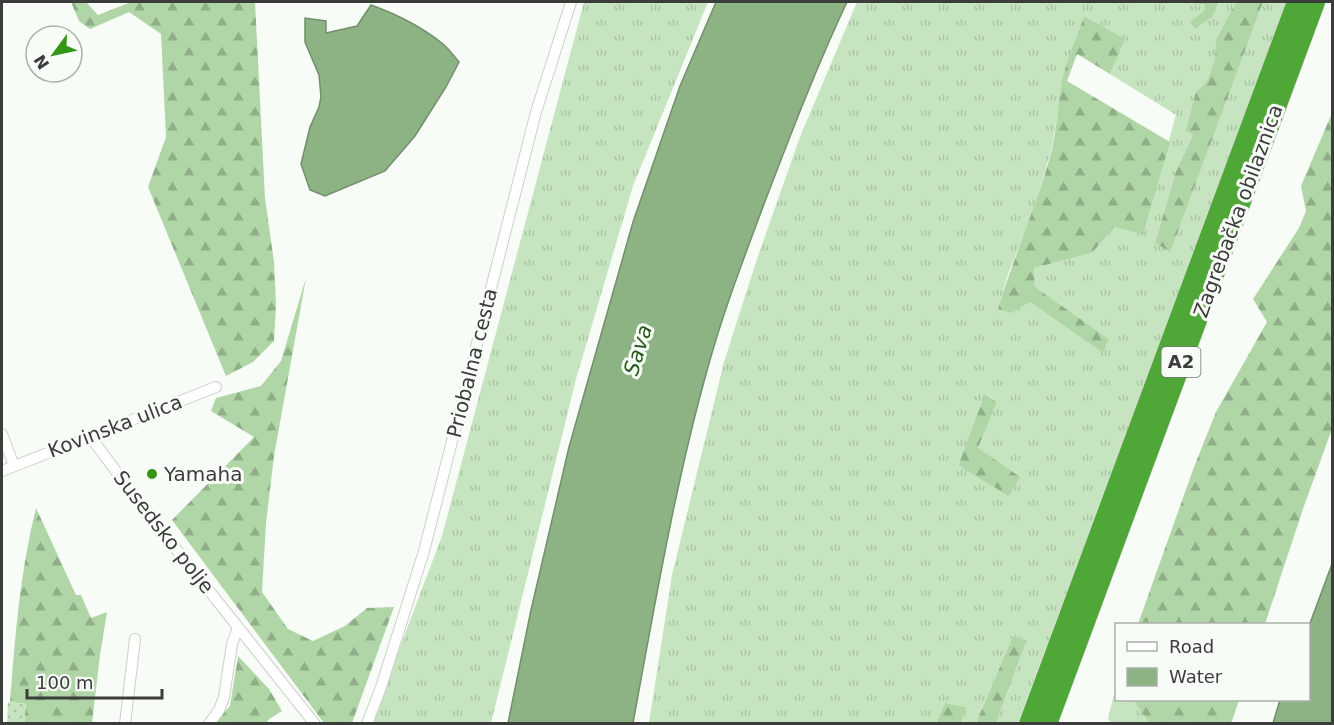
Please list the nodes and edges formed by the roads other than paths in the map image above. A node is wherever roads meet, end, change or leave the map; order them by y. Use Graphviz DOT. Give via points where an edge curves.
graph roads {
  1 [pos="571,2"];
  2 [pos="1297,2"];
  3 [pos="1316,2"];
  4 [pos="216,387"];
  5 [pos="2,434"];
  6 [pos="90,436"];
  7 [pos="14,466"];
  8 [pos="2,471"];
  9 [pos="238,628"];
  10 [pos="135,639"];
  11 [pos="125,723"];
  12 [pos="209,723"];
  13 [pos="315,723"];
  14 [pos="367,723"];
  15 [pos="1029,723"];
  16 [pos="1047,723"];
  1 -- 14 [label="street, Priobalna cesta" via="537,112 424,551"];
  2 -- 15 [label="highway, Zagrebačka obilaznica / A2"];
  3 -- 16 [label="highway, Zagrebačka obilaznica / A2"];
  4 -- 6 [label="street, Kovinska ulica"];
  5 -- 7 [label="street"];
  6 -- 7 [label="street, Kovinska ulica"];
  6 -- 9 [label="street, Susedsko polje"];
  7 -- 8 [label="street, Kovinska ulica"];
  9 -- 12 [label="street" via="224,697"];
  9 -- 13 [label="street, Susedsko polje"];
  10 -- 11 [label="street"];
}
